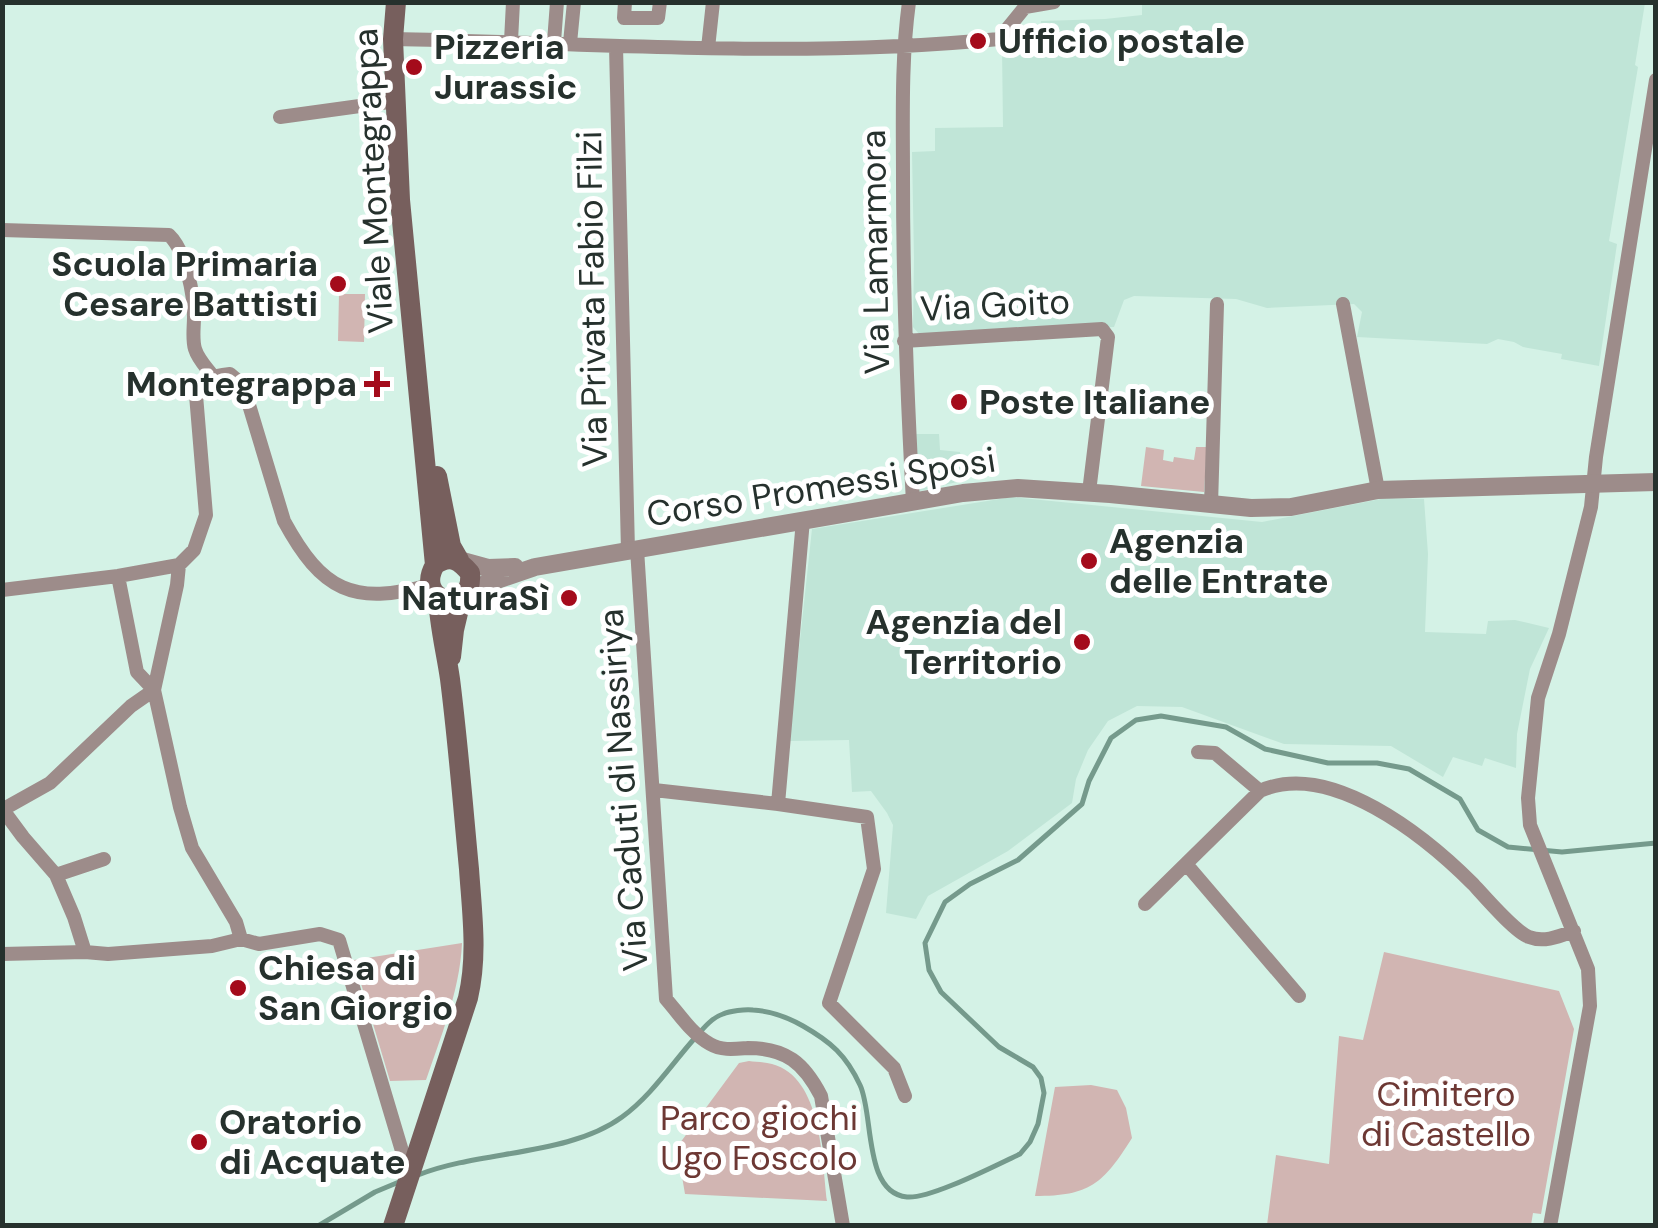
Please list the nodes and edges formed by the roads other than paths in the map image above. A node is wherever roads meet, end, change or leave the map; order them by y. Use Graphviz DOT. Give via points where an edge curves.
graph roads {
  1 [pos="396,2"];
  2 [pos="513,2"];
  3 [pos="557,2"];
  4 [pos="574,2"];
  5 [pos="625,2"];
  6 [pos="660,2"];
  7 [pos="713,2"];
  8 [pos="909,2"];
  9 [pos="1054,2"];
  10 [pos="394,39"];
  11 [pos="510,41"];
  12 [pos="562,42"];
  13 [pos="616,46"];
  14 [pos="708,48"];
  15 [pos="902,48"];
  16 [pos="1656,80"];
  17 [pos="396,101"];
  18 [pos="280,117"];
  19 [pos="2,230"];
  20 [pos="1216,304"];
  21 [pos="1343,304"];
  22 [pos="904,341"];
  23 [pos="416,356"];
  24 [pos="212,376"];
  25 [pos="1656,482"];
  26 [pos="1594,484"];
  27 [pos="1378,490"];
  28 [pos="1089,492"];
  29 [pos="913,502"];
  30 [pos="1211,505"];
  31 [pos="803,520"];
  32 [pos="632,550"];
  33 [pos="459,560"];
  34 [pos="179,564"];
  35 [pos="535,567"];
  36 [pos="118,576"];
  37 [pos="434,582"];
  38 [pos="2,590"];
  39 [pos="465,593"];
  40 [pos="449,674"];
  41 [pos="154,690"];
  42 [pos="1198,752"];
  43 [pos="654,790"];
  44 [pos="1260,791"];
  45 [pos="778,804"];
  46 [pos="3,810"];
  47 [pos="104,859"];
  48 [pos="1187,865"];
  49 [pos="56,875"];
  50 [pos="1145,904"];
  51 [pos="1574,931"];
  52 [pos="234,940"];
  53 [pos="85,952"];
  54 [pos="2,954"];
  55 [pos="1299,996"];
  56 [pos="905,1096"];
  57 [pos="414,1165"];
  58 [pos="393,1223"];
  59 [pos="843,1226"];
  60 [pos="1550,1226"];
  1 -- 10 [label="main road, Viale Montegrappa"];
  2 -- 11 [label="street"];
  3 -- 12 [label="street"];
  4 -- 12 [label="street"];
  5 -- 6 [label="street" via="624,18 658,18"];
  7 -- 14 [label="street"];
  8 -- 15 [label="street, Via Lamarmora"];
  9 -- 15 [label="street" via="1025,7 999,39"];
  10 -- 11 [label="street"];
  10 -- 17 [label="main road, Viale Montegrappa"];
  11 -- 12 [label="street"];
  12 -- 13 [label="street"];
  13 -- 14 [label="street"];
  13 -- 32 [label="street, Via Privata Fabio Filzi"];
  14 -- 15 [label="street"];
  15 -- 22 [label="street, Via Lamarmora"];
  16 -- 26 [label="street"];
  17 -- 18 [label="street"];
  17 -- 23 [label="main road, Viale Montegrappa"];
  19 -- 24 [label="street" via="170,235 190,282 193,344"];
  20 -- 30 [label="street"];
  21 -- 27 [label="street"];
  22 -- 28 [label="street, Via Goito" via="1102,329 1108,336"];
  22 -- 29 [label="street, Via Lamarmora"];
  23 -- 33 [label="main road, Viale Montegrappa"];
  23 -- 37 [label="main road, Viale Montegrappa"];
  24 -- 34 [label="street" via="196,395 206,515 194,550"];
  24 -- 37 [label="street" via="230,374 243,386 284,521 323,576 339,588 370,593 398,594"];
  25 -- 26 [label="street, Corso Promessi Sposi"];
  26 -- 27 [label="street, Corso Promessi Sposi"];
  26 -- 51 [label="street" via="1538,698 1528,798 1530,825"];
  27 -- 30 [label="street, Corso Promessi Sposi" via="1291,507"];
  28 -- 29 [label="street, Corso Promessi Sposi" via="1018,488"];
  28 -- 30 [label="street, Corso Promessi Sposi"];
  29 -- 31 [label="street, Corso Promessi Sposi"];
  31 -- 32 [label="street, Corso Promessi Sposi"];
  31 -- 45 [label="street"];
  32 -- 35 [label="street, Corso Promessi Sposi"];
  32 -- 43 [label="street, Via Caduti di Nassiriya"];
  33 -- 35 [label="street, Corso Promessi Sposi" via="488,568"];
  33 -- 37 [label="main road" via="450,558"];
  33 -- 39 [label="main road, Viale Montegrappa" via="470,573"];
  34 -- 36 [label="street"];
  34 -- 41 [label="street"];
  35 -- 39 [label="street, Corso Promessi Sposi"];
  36 -- 38 [label="street"];
  36 -- 41 [label="street" via="137,672"];
  37 -- 39 [label="main road" via="454,600"];
  37 -- 40 [label="main road, Viale Montegrappa"];
  39 -- 40 [label="main road, Viale Montegrappa"];
  40 -- 57 [label="main road, Viale Montegrappa" via="474,974"];
  41 -- 46 [label="street" via="50,783"];
  41 -- 52 [label="street" via="192,848 236,922"];
  42 -- 44 [label="street" via="1215,753"];
  43 -- 45 [label="street"];
  43 -- 59 [label="street, Via Caduti di Nassiriya" via="666,999 710,1044 775,1050 812,1078 821,1096"];
  44 -- 48 [label="street"];
  44 -- 51 [label="street" via="1308,782 1336,789 1399,821 1528,937"];
  45 -- 56 [label="street" via="867,817 874,869 829,1004 894,1068"];
  46 -- 49 [label="street"];
  47 -- 49 [label="street"];
  48 -- 50 [label="street"];
  48 -- 55 [label="street"];
  49 -- 53 [label="street"];
  51 -- 60 [label="street" via="1588,968 1590,1006"];
  52 -- 53 [label="street"];
  52 -- 57 [label="street" via="259,944 320,934 339,940 402,1152"];
  53 -- 54 [label="street"];
  57 -- 58 [label="main road, Viale Montegrappa"];
}
